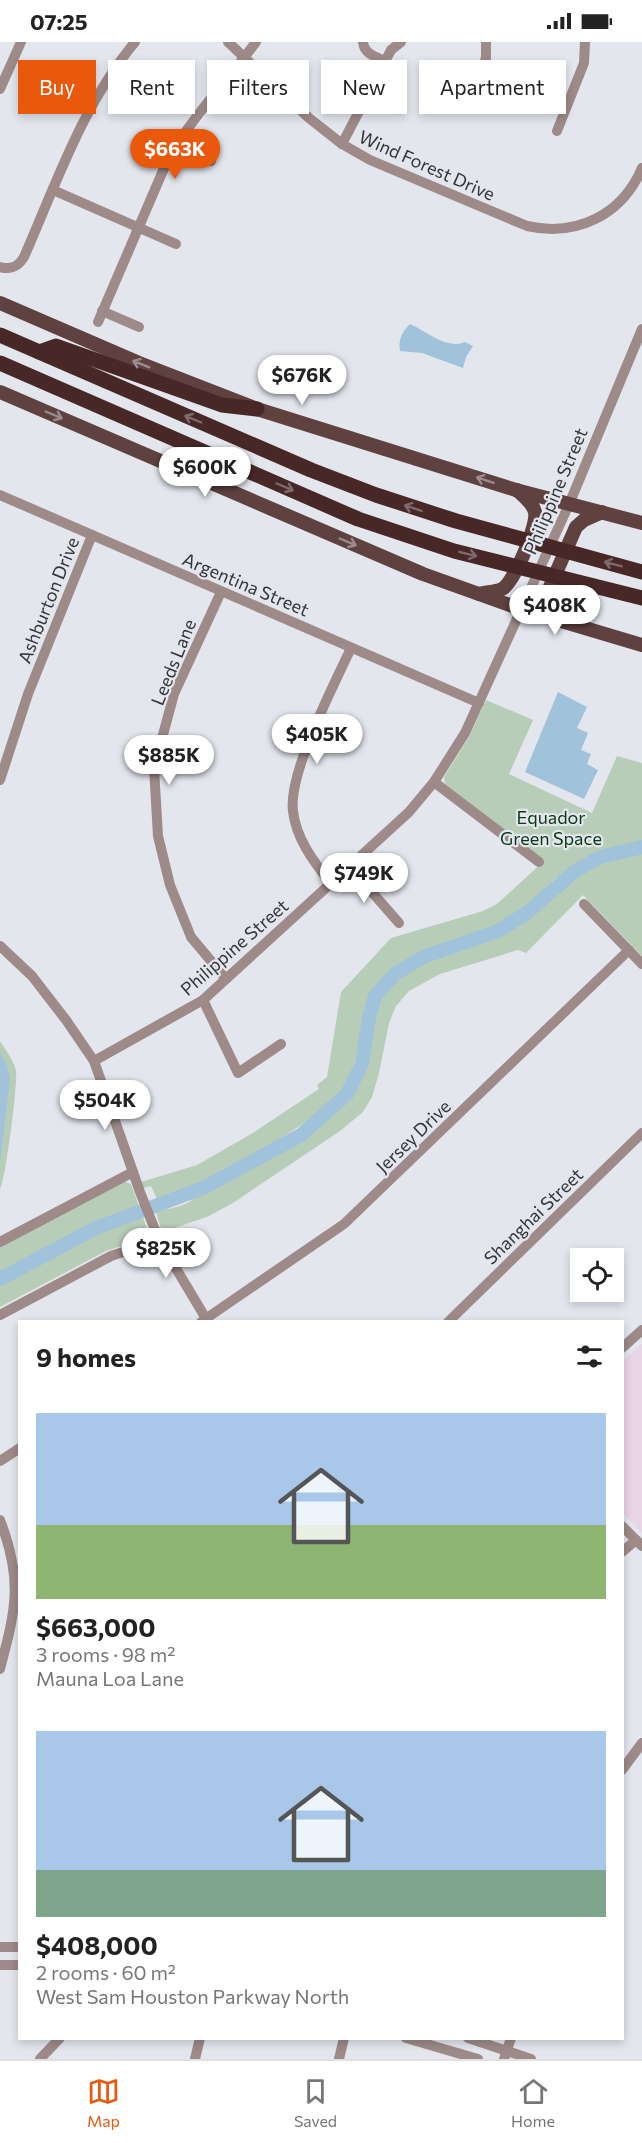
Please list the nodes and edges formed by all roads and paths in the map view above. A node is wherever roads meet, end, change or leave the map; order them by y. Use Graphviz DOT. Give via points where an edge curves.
graph roads {
  1 [pos="21,42"];
  2 [pos="135,42"];
  3 [pos="228,42"];
  4 [pos="256,42"];
  5 [pos="363,42"];
  6 [pos="486,42"];
  7 [pos="585,42"];
  8 [pos="396,43"];
  9 [pos="245,57"];
  10 [pos="384,60"];
  11 [pos="387,60"];
  12 [pos="485,60"];
  13 [pos="0,89"];
  14 [pos="358,114"];
  15 [pos="556,130"];
  16 [pos="178,142"];
  17 [pos="342,144"];
  18 [pos="212,161"];
  19 [pos="642,168"];
  20 [pos="53,190"];
  21 [pos="139,227"];
  22 [pos="176,244"];
  23 [pos="0,267"];
  24 [pos="0,303"];
  25 [pos="102,311"];
  26 [pos="98,322"];
  27 [pos="139,327"];
  28 [pos="642,329"];
  29 [pos="0,335"];
  30 [pos="39,352"];
  31 [pos="0,363"];
  32 [pos="0,371"];
  33 [pos="0,392"];
  34 [pos="66,393"];
  35 [pos="257,409"];
  36 [pos="516,490"];
  37 [pos="0,495"];
  38 [pos="570,502"];
  39 [pos="602,512"];
  40 [pos="642,523"];
  41 [pos="92,536"];
  42 [pos="642,572"];
  43 [pos="221,592"];
  44 [pos="479,594"];
  45 [pos="642,598"];
  46 [pos="521,609"];
  47 [pos="563,621"];
  48 [pos="642,645"];
  49 [pos="351,648"];
  50 [pos="479,703"];
  51 [pos="0,780"];
  52 [pos="434,782"];
  53 [pos="539,862"];
  54 [pos="350,867"];
  55 [pos="331,884"];
  56 [pos="584,904"];
  57 [pos="399,923"];
  58 [pos="0,946"];
  59 [pos="629,950"];
  60 [pos="642,964"];
  61 [pos="226,979"];
  62 [pos="203,1000"];
  63 [pos="281,1044"];
  64 [pos="94,1061"];
  65 [pos="642,1133"];
  66 [pos="133,1172"];
  67 [pos="159,1240"];
  68 [pos="0,1242"];
  69 [pos="0,1315"];
  70 [pos="205,1320"];
  71 [pos="450,1320"];
  72 [pos="642,1330"];
  73 [pos="624,1346"];
  74 [pos="18,1449"];
  75 [pos="0,1461"];
  76 [pos="0,1520"];
  77 [pos="624,1528"];
  78 [pos="639,1543"];
  79 [pos="624,1551"];
  80 [pos="0,1669"];
  81 [pos="642,1743"];
  82 [pos="624,1767"];
  83 [pos="0,1947"];
  84 [pos="18,1947"];
  85 [pos="0,1965"];
  86 [pos="18,1965"];
  87 [pos="58,2040"];
  88 [pos="200,2040"];
  89 [pos="344,2040"];
  90 [pos="413,2040"];
  91 [pos="472,2040"];
  92 [pos="510,2040"];
  93 [pos="505,2055"];
  94 [pos="40,2059"];
  95 [pos="195,2059"];
  96 [pos="339,2059"];
  97 [pos="478,2059"];
  98 [pos="531,2059"];
  1 -- 13 [label="street"];
  2 -- 20 [label="street" via="97,98"];
  3 -- 9 [label="street, Wind Forest Drive"];
  4 -- 9 [label="street"];
  5 -- 10 [label="street" via="368,53"];
  6 -- 12 [label="street"];
  7 -- 15 [label="street" via="584,63"];
  8 -- 11 [label="street"];
  9 -- 16 [label="street"];
  9 -- 17 [label="street, Wind Forest Drive"];
  14 -- 17 [label="street"];
  16 -- 18 [label="street"];
  16 -- 21 [label="street"];
  17 -- 19 [label="street, Wind Forest Drive" via="516,223 548,230 596,220 620,202"];
  20 -- 21 [label="street"];
  20 -- 23 [label="street" via="20,264 14,268"];
  21 -- 22 [label="street"];
  21 -- 25 [label="street"];
  35 -- 24 [label="main road, one-way"];
  25 -- 26 [label="street"];
  25 -- 27 [label="street"];
  28 -- 38 [label="street, Philippine Street"];
  29 -- 30 [label="highway"];
  30 -- 35 [label="highway" via="56,346 222,405"];
  42 -- 30 [label="highway, one-way" via="430,513 342,482"];
  31 -- 34 [label="highway"];
  32 -- 34 [label="highway"];
  33 -- 44 [label="main road, one-way" via="415,571"];
  34 -- 45 [label="highway, one-way" via="358,519 454,550"];
  36 -- 35 [label="main road, one-way"];
  36 -- 38 [label="main road"];
  36 -- 44 [label="main road" via="530,502 536,523 512,581 503,589"];
  37 -- 41 [label="street, Argentina Street"];
  38 -- 39 [label="main road"];
  38 -- 46 [label="street, Philippine Street"];
  39 -- 40 [label="main road"];
  39 -- 47 [label="main road" via="576,527 549,589 550,604"];
  41 -- 43 [label="street, Argentina Street"];
  41 -- 51 [label="street, Ashburton Drive" via="28,693"];
  43 -- 49 [label="street, Argentina Street"];
  43 -- 61 [label="street, Leeds Lane" via="174,694 154,768 158,836 170,885 190,937"];
  44 -- 46 [label="main road"];
  46 -- 47 [label="main road"];
  46 -- 50 [label="street, Philippine Street"];
  47 -- 48 [label="main road"];
  49 -- 50 [label="street, Argentina Street"];
  49 -- 55 [label="street" via="316,725 295,784 292,810 310,856"];
  50 -- 52 [label="street, Philippine Street"];
  52 -- 53 [label="street"];
  52 -- 54 [label="street, Philippine Street" via="409,812"];
  54 -- 55 [label="street, Philippine Street"];
  54 -- 57 [label="street"];
  55 -- 61 [label="street, Philippine Street"];
  56 -- 59 [label="street"];
  58 -- 64 [label="street" via="32,976"];
  59 -- 60 [label="street"];
  59 -- 70 [label="street, Jersey Drive" via="351,1218"];
  61 -- 62 [label="street, Philippine Street"];
  62 -- 63 [label="street" via="238,1073"];
  62 -- 64 [label="street, Philippine Street"];
  64 -- 66 [label="street"];
  65 -- 71 [label="street, Shanghai Street"];
  66 -- 67 [label="street"];
  66 -- 68 [label="street"];
  67 -- 69 [label="street" via="111,1256"];
  67 -- 70 [label="street"];
  72 -- 73 [label="street"];
  74 -- 75 [label="street"];
  76 -- 80 [label="street" via="11,1552 15,1584 12,1627"];
  77 -- 78 [label="street"];
  78 -- 79 [label="street"];
  81 -- 82 [label="street"];
  83 -- 84 [label="street"];
  85 -- 86 [label="street"];
  87 -- 94 [label="street"];
  88 -- 95 [label="street"];
  89 -- 96 [label="street"];
  90 -- 97 [label="street"];
  91 -- 93 [label="street"];
  92 -- 93 [label="street"];
  93 -- 98 [label="street"];
}
